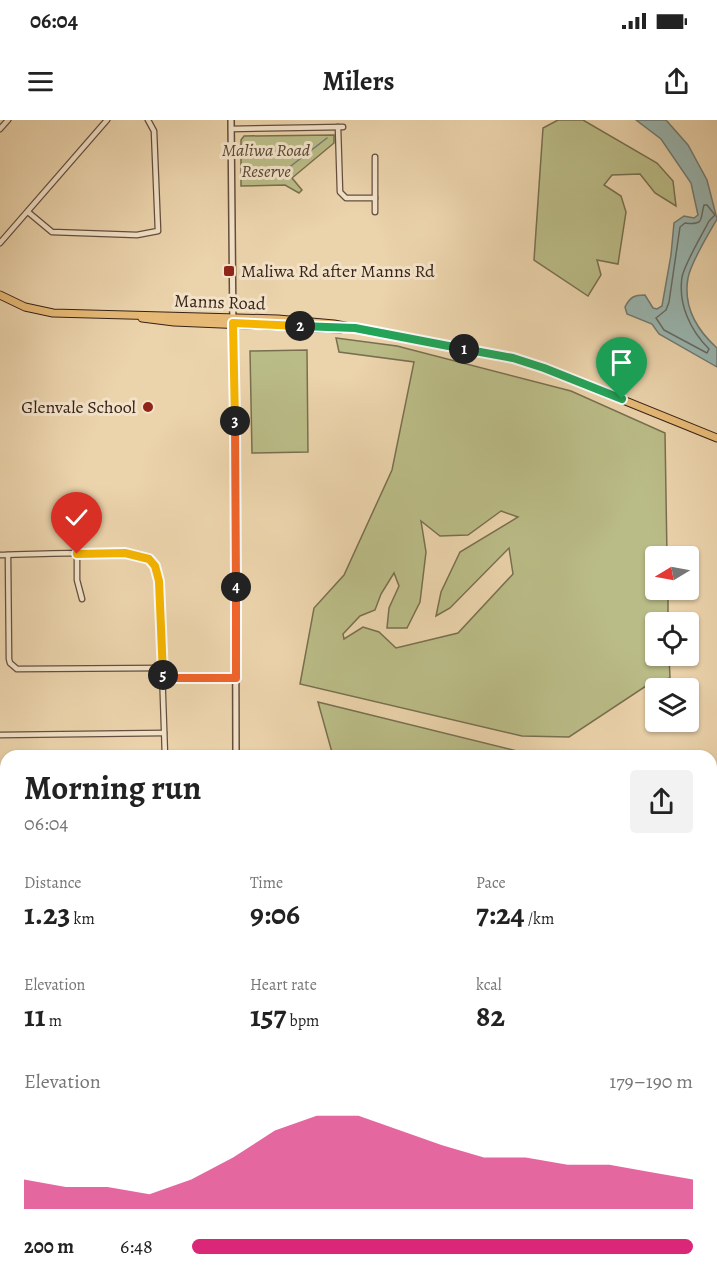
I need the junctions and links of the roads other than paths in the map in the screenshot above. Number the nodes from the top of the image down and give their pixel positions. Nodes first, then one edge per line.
1 (8, 120) edge
2 (107, 120) edge
3 (148, 120) edge
4 (231, 120) edge
5 (0, 129) edge
6 (231, 129) junction
7 (375, 157) dead end
8 (375, 198) junction
9 (28, 212) junction
10 (375, 212) dead end
11 (0, 243) edge
12 (0, 295) edge
13 (233, 320) junction
14 (717, 438) edge
15 (77, 554) junction
16 (0, 555) edge
17 (8, 555) junction
18 (82, 599) dead end
19 (163, 668) junction
20 (163, 678) junction
21 (236, 678) junction
22 (164, 733) junction
23 (0, 735) edge
24 (165, 750) edge
25 (236, 750) edge

1 - 5 street
2 - 9 street
3 - 9 street
4 - 6 street
6 - 8 street
6 - 13 street
7 - 8 street
8 - 10 street
9 - 11 street
12 - 13 main road, Manns Road
13 - 14 main road, Manns Road
13 - 21 street
15 - 17 street
15 - 18 street
15 - 19 street
16 - 17 street
17 - 19 street
19 - 20 street
20 - 21 street
20 - 22 street
21 - 25 street
22 - 23 street
22 - 24 street

